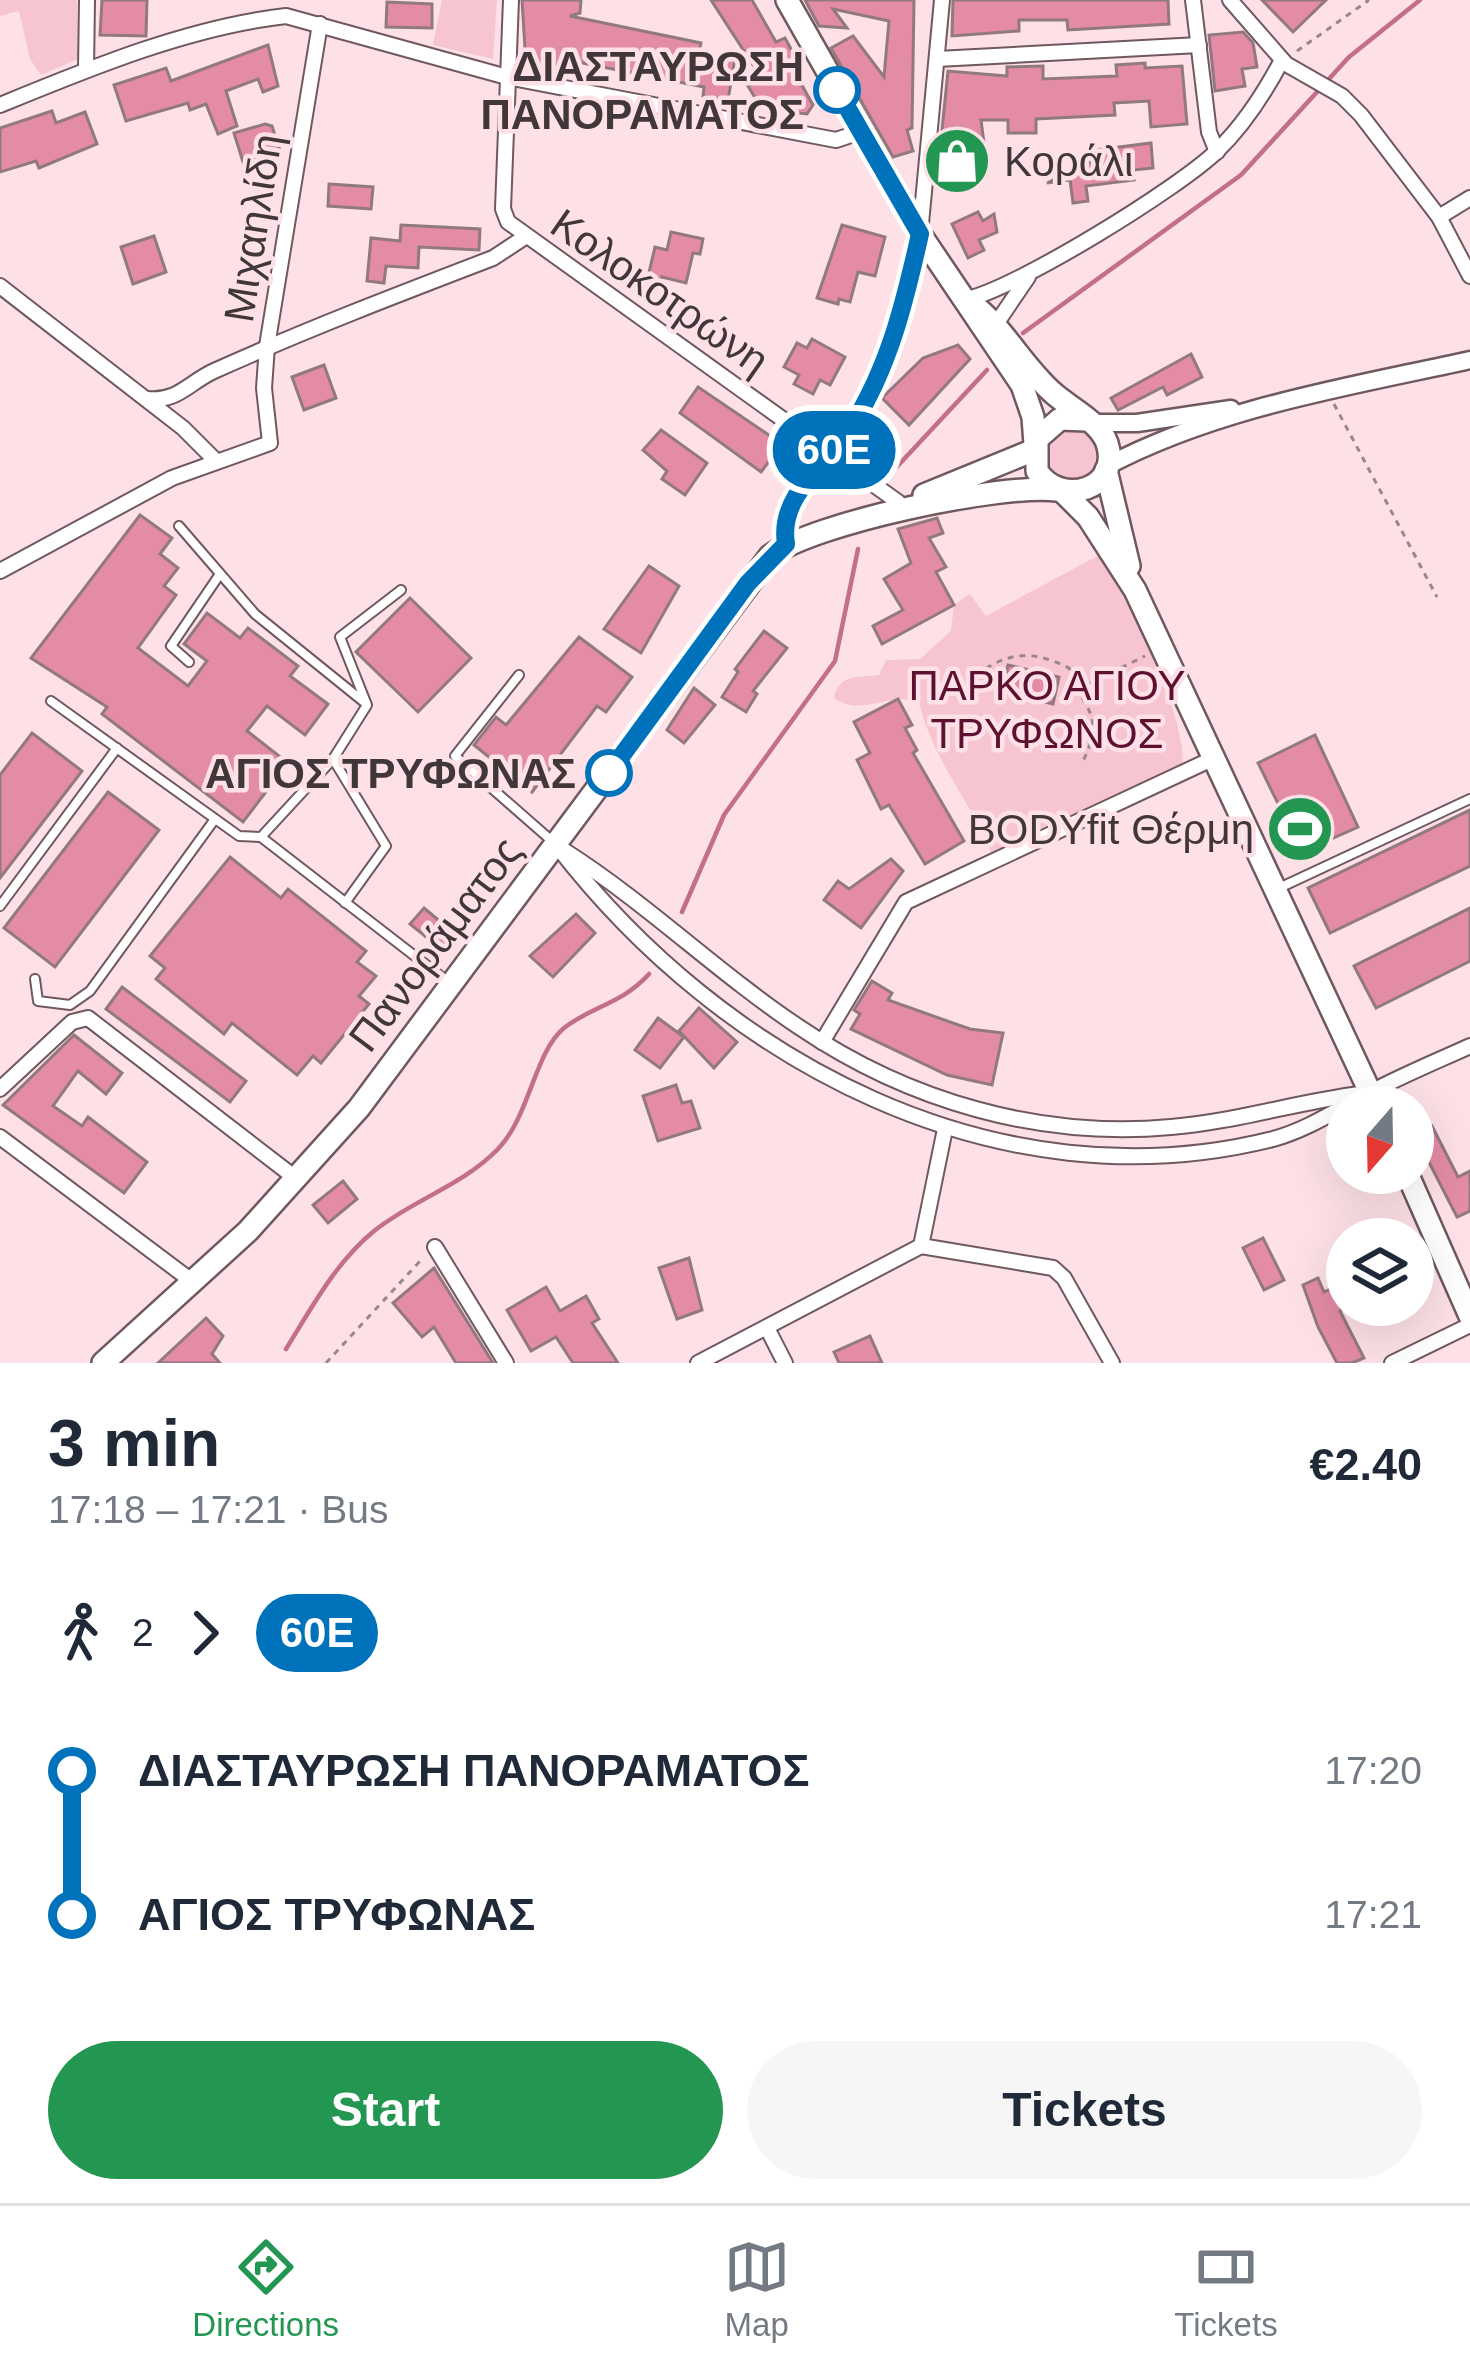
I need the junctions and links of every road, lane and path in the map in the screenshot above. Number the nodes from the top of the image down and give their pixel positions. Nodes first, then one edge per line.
1 (87, 0) edge
2 (511, 0) edge
3 (787, 0) edge
4 (942, 0) edge
5 (1193, 0) edge
6 (1230, 0) edge
7 (1370, 0) edge
8 (287, 8) edge
9 (320, 24) junction
10 (1199, 45) junction
11 (937, 58) junction
12 (1284, 62) junction
13 (86, 70) junction
14 (507, 77) junction
15 (0, 105) edge
16 (860, 131) junction
17 (1216, 152) junction
18 (1470, 198) edge
19 (1439, 217) junction
20 (920, 234) junction
21 (525, 237) junction
22 (1035, 268) junction
23 (1470, 276) edge
24 (3, 295) edge
25 (967, 299) junction
26 (267, 346) junction
27 (1006, 347) junction
28 (1470, 359) edge
29 (1328, 392) junction
30 (147, 399) junction
31 (1262, 407) junction
32 (1088, 422) junction
33 (1034, 447) junction
34 (831, 454) junction
35 (215, 461) junction
36 (1107, 468) junction
37 (1060, 491) junction
38 (898, 502) junction
39 (862, 519) junction
40 (179, 526) dead end
41 (786, 544) junction
42 (0, 571) edge
43 (220, 574) junction
44 (401, 590) dead end
45 (1135, 590) junction
46 (1437, 597) dead end
47 (1162, 647) junction
48 (189, 662) dead end
49 (519, 675) dead end
50 (976, 675) dead end
51 (1076, 691) junction
52 (51, 701) dead end
53 (368, 705) junction
54 (118, 748) junction
55 (333, 758) junction
56 (1212, 759) junction
57 (1083, 761) dead end
58 (1470, 799) edge
59 (215, 819) junction
60 (261, 837) junction
61 (557, 846) junction
62 (1275, 890) junction
63 (345, 902) junction
64 (0, 906) edge
65 (35, 979) dead end
66 (454, 986) junction
67 (822, 1042) junction
68 (1470, 1046) edge
69 (1367, 1086) edge
70 (1399, 1086) edge
71 (0, 1089) edge
72 (1326, 1107) edge
73 (1326, 1118) edge
74 (945, 1129) junction
75 (0, 1136) edge
76 (298, 1180) junction
77 (1416, 1194) edge
78 (921, 1246) junction
79 (435, 1247) joint
80 (193, 1282) junction
81 (1470, 1316) edge
82 (1470, 1325) edge
83 (767, 1328) junction
84 (103, 1363) edge
85 (326, 1363) edge
86 (506, 1363) edge
87 (698, 1363) edge
88 (785, 1363) edge
89 (1112, 1363) edge
90 (1392, 1363) edge

1 - 13 street
2 - 14 street, Κολοκοτρώνη
3 - 16 main road
4 - 11 street
5 - 10 street
6 - 12 street
7 - 12 path
8 - 9 street
8 - 13 street
9 - 14 street
9 - 26 street, Μιχαηλίδη
10 - 11 street
10 - 17 street
11 - 20 street
12 - 17 street
12 - 19 street
13 - 15 street
14 - 16 street
14 - 21 street, Κολοκοτρώνη
16 - 20 main road
17 - 22 street
18 - 19 street
19 - 23 street
20 - 25 main road
20 - 34 street
21 - 26 street
21 - 34 street, Κολοκοτρώνη
22 - 25 street
22 - 27 street
24 - 30 street
25 - 27 main road
26 - 30 street
26 - 35 street, Μιχαηλίδη
27 - 32 main road
27 - 33 main road
28 - 29 street
29 - 31 street
29 - 46 path
30 - 35 street
31 - 32 street
31 - 36 street
32 - 33 main road
32 - 36 main road
33 - 37 main road
33 - 38 main road, Πανοράματος
34 - 38 street, Κολοκοτρώνη
34 - 41 street
35 - 42 street
36 - 37 main road
36 - 45 main road
37 - 39 main road, Πανοράματος
37 - 45 main road
38 - 39 main road, Πανοράματος
39 - 41 main road, Πανοράματος
40 - 43 lane
41 - 61 main road, Πανοράματος
43 - 48 lane
43 - 53 lane
44 - 53 lane
45 - 47 main road
47 - 51 path
47 - 56 main road
49 - 61 lane
50 - 51 path
51 - 57 path
52 - 54 lane
53 - 55 lane
54 - 59 lane
54 - 64 lane
55 - 60 lane
55 - 63 lane
56 - 62 main road
56 - 67 street
58 - 62 lane
59 - 60 lane
59 - 65 lane
60 - 63 lane
61 - 66 main road, Πανοράματος
61 - 67 street
61 - 74 street
62 - 69 main road
63 - 66 lane
66 - 76 main road, Πανοράματος
67 - 72 street
68 - 70 street
71 - 76 street
73 - 74 street
74 - 78 street
75 - 80 street
76 - 80 main road, Πανοράματος
77 - 81 main road
78 - 83 street
78 - 89 street
79 - 85 path
79 - 86 street
80 - 84 main road, Πανοράματος
82 - 90 street
83 - 87 street
83 - 88 street

